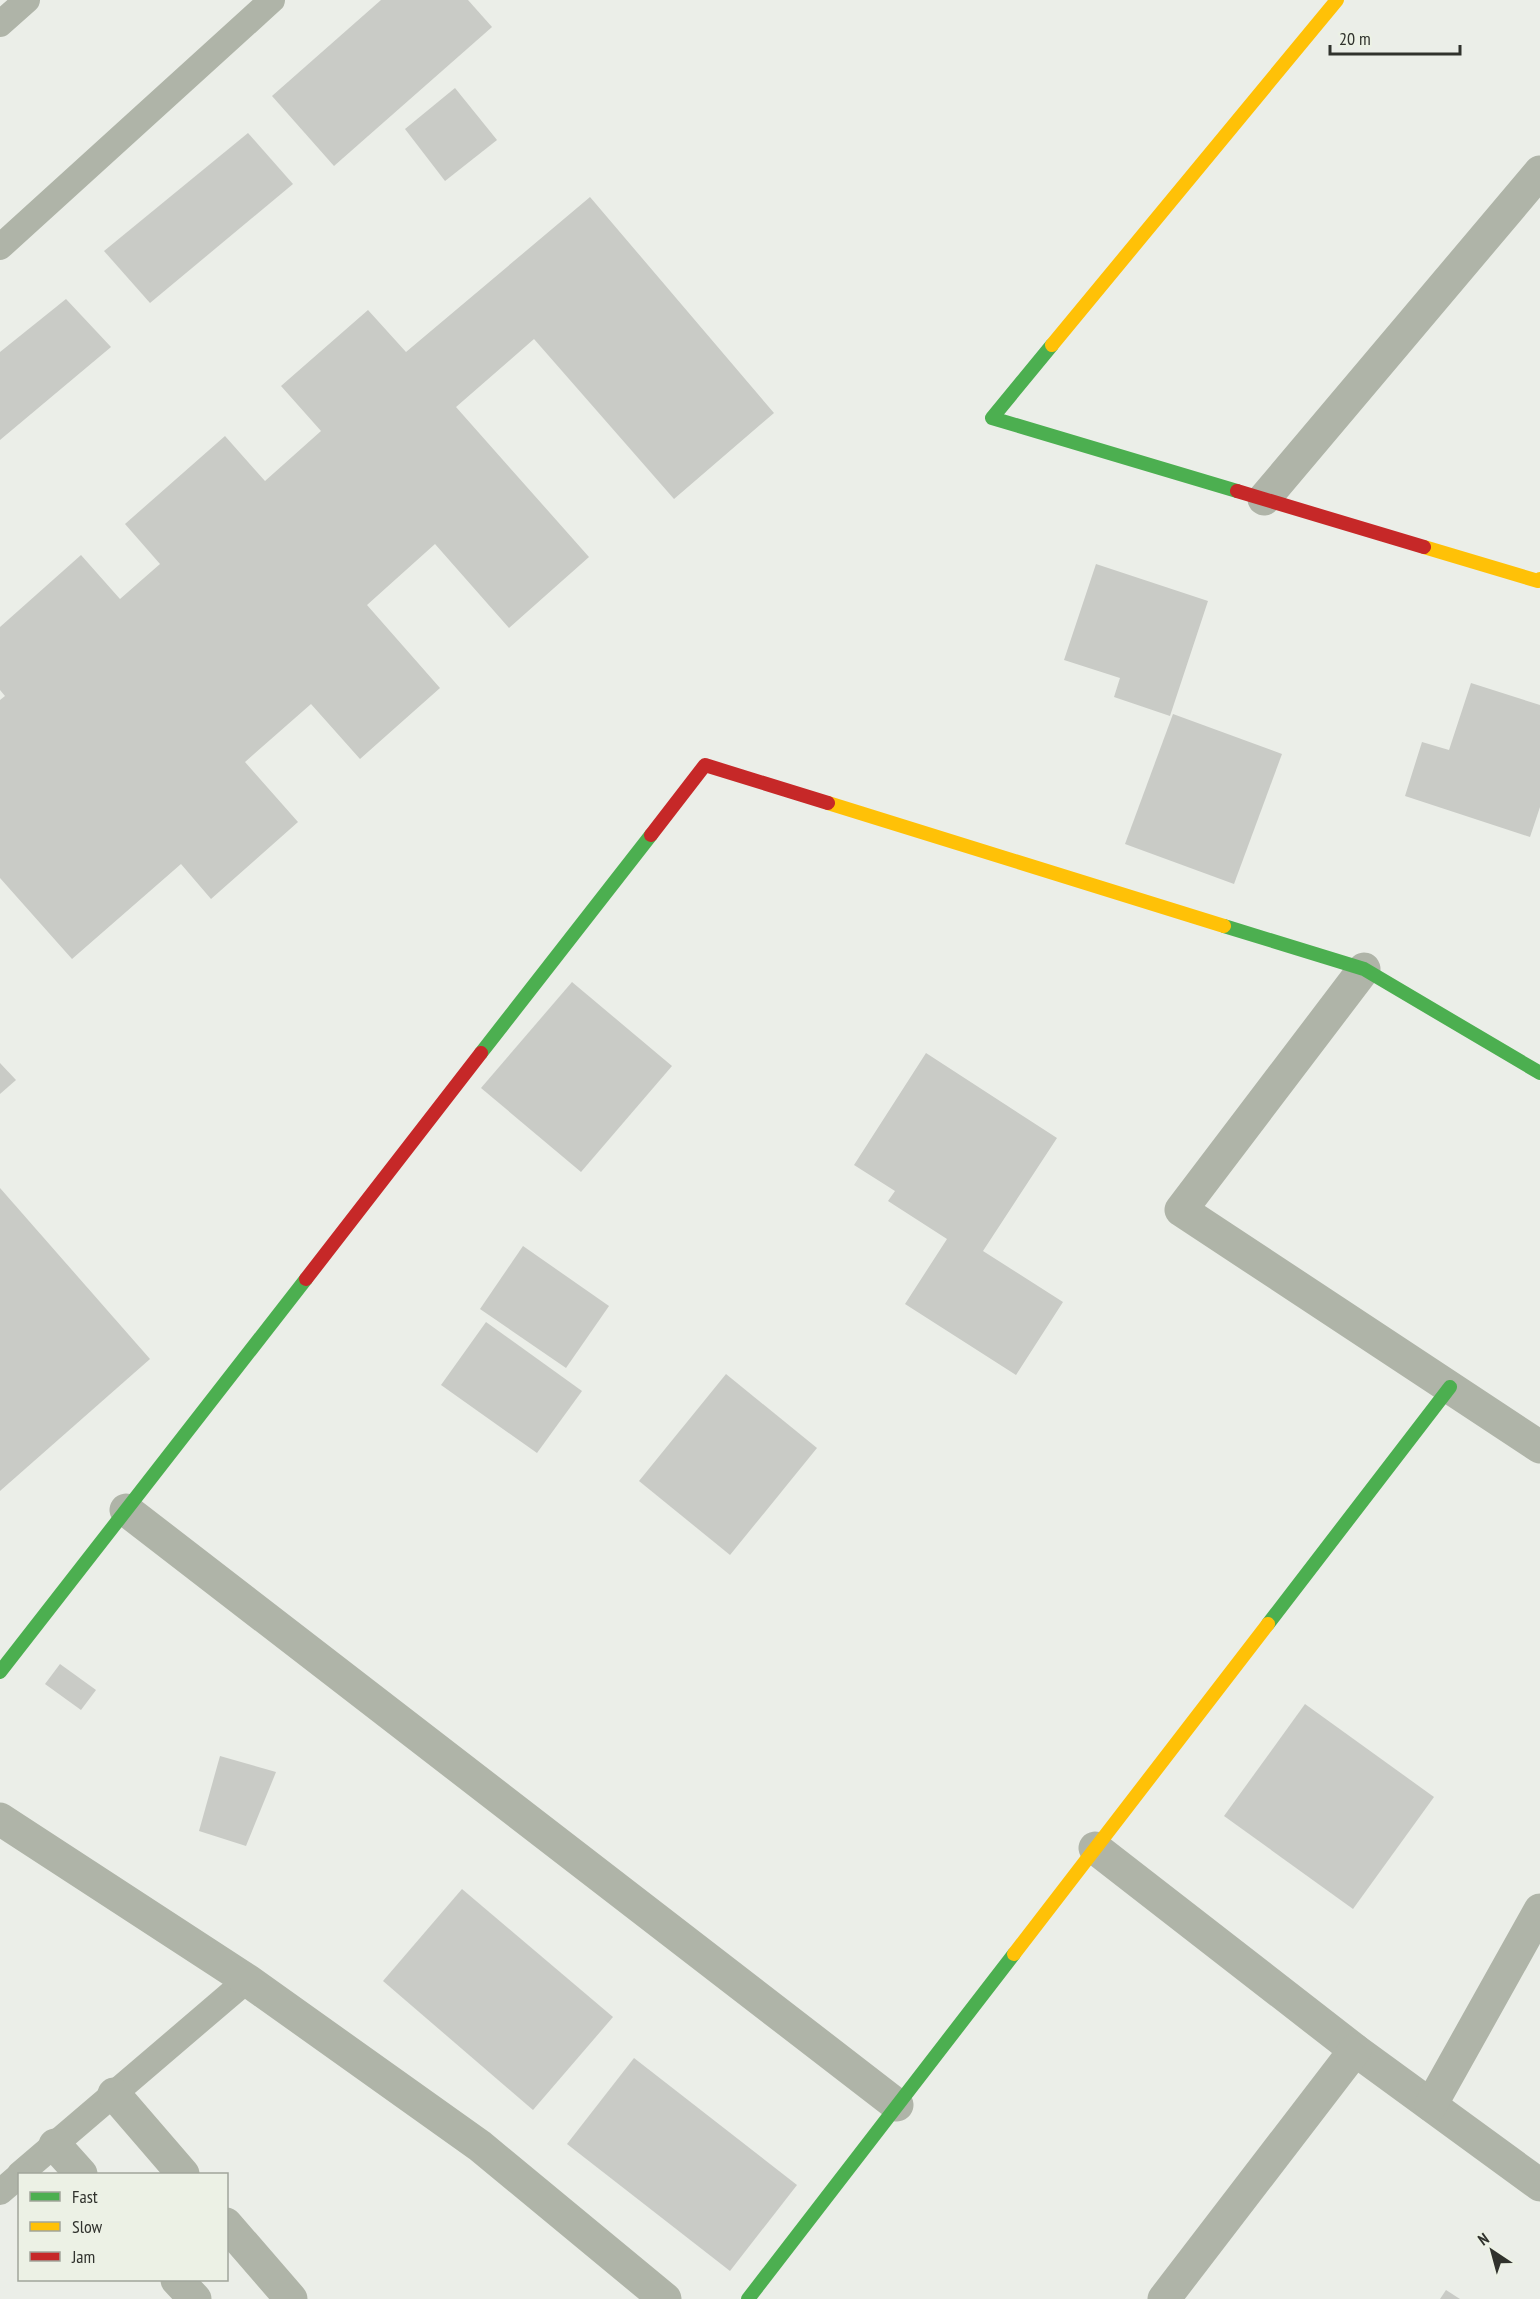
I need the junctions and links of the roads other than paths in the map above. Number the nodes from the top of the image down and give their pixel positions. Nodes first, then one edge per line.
1 (27, 0) edge
2 (272, 0) edge
3 (1337, 0) edge
4 (0, 24) edge
5 (1540, 172) edge
6 (0, 247) edge
7 (1264, 499) junction
8 (1540, 579) edge
9 (1364, 969) junction
10 (1540, 1073) edge
11 (1449, 1387) junction
12 (1540, 1447) edge
13 (126, 1510) junction
14 (0, 1672) edge
15 (0, 1819) edge
16 (1095, 1848) junction
17 (1540, 1910) edge
18 (247, 1980) junction
19 (1355, 2050) junction
20 (114, 2094) junction
21 (897, 2105) junction
22 (1431, 2105) junction
23 (55, 2145) junction
24 (22, 2173) edge
25 (79, 2173) edge
26 (181, 2173) edge
27 (18, 2177) edge
28 (1540, 2185) edge
29 (0, 2192) edge
30 (228, 2226) edge
31 (178, 2281) edge
32 (195, 2299) edge
33 (291, 2299) edge
34 (665, 2299) edge
35 (748, 2299) edge
36 (1164, 2299) edge

1 - 4 lane
2 - 6 lane
3 - 7 street
5 - 7 street
7 - 8 street
9 - 10 street
9 - 11 street
9 - 13 street
11 - 12 street
11 - 16 street
13 - 14 street
13 - 21 street
15 - 18 street
16 - 19 street
16 - 21 street
17 - 22 street
18 - 20 lane
18 - 34 street
19 - 22 street
19 - 36 street
20 - 23 lane
20 - 26 street
21 - 35 street
22 - 28 street
23 - 24 lane
23 - 25 street
27 - 29 lane
30 - 33 street
31 - 32 street

